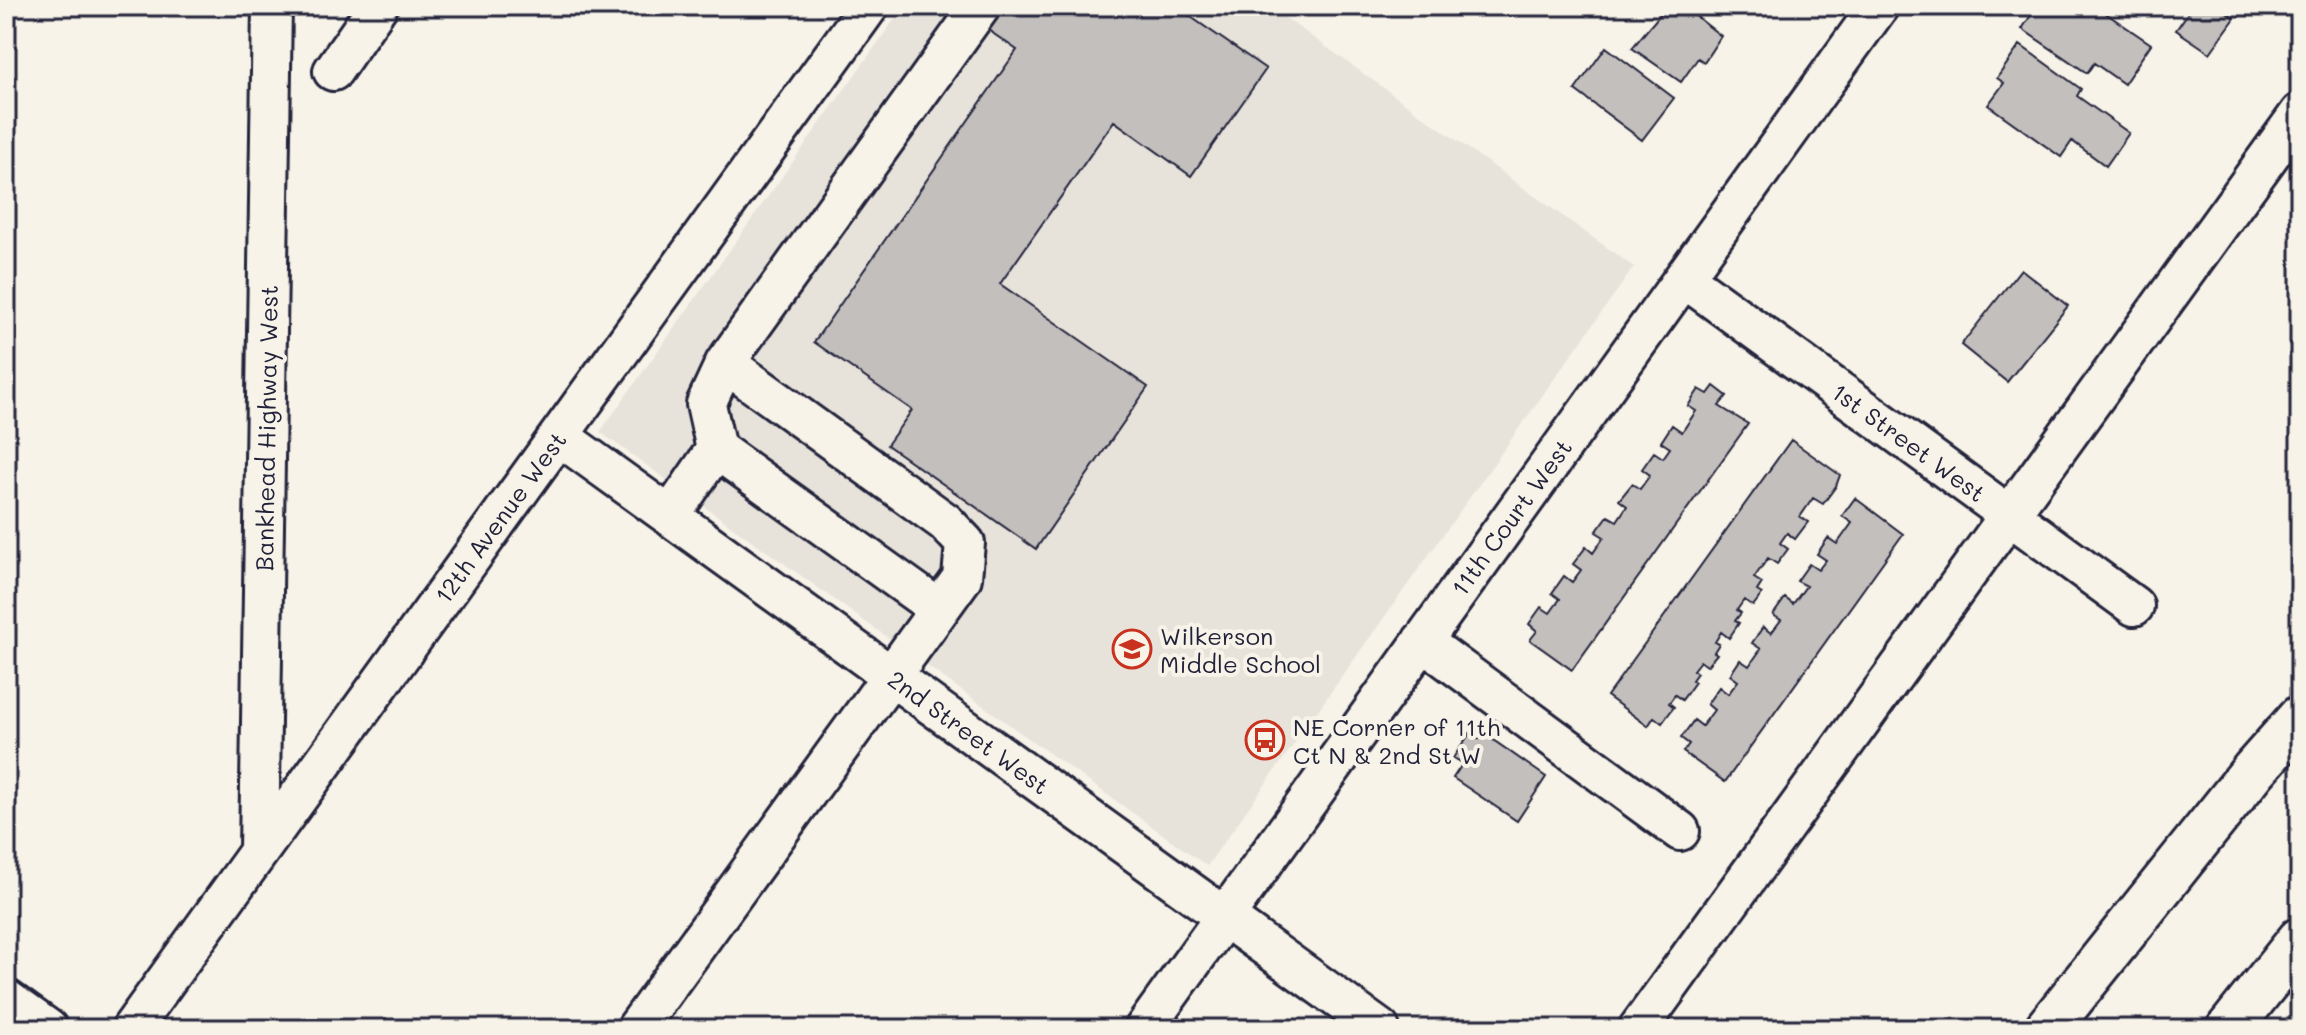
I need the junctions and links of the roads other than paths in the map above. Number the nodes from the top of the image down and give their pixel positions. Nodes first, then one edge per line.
1 (272, 6) edge
2 (378, 6) edge
3 (869, 6) edge
4 (981, 6) edge
5 (1879, 6) edge
6 (333, 71) dead end
7 (2300, 113) edge
8 (1684, 278) junction
9 (725, 363) junction
10 (559, 436) junction
11 (716, 449) junction
12 (2009, 515) junction
13 (670, 516) junction
14 (2134, 606) dead end
15 (939, 609) junction
16 (1422, 641) junction
17 (891, 676) junction
18 (2300, 718) edge
19 (1680, 831) dead end
20 (259, 851) junction
21 (1224, 916) junction
22 (2300, 940) edge
23 (6, 999) edge
24 (48, 1029) edge
25 (131, 1029) edge
26 (636, 1029) edge
27 (1144, 1029) edge
28 (1380, 1029) edge
29 (1638, 1029) edge
30 (2047, 1029) edge
31 (2229, 1029) edge

1 - 20 street, Bankhead Highway West
2 - 6 street
3 - 10 street, 12th Avenue West
4 - 9 street
5 - 8 street, 11th Court West
7 - 12 street
8 - 12 street, 1st Street West
8 - 16 street, 11th Court West
9 - 11 street
9 - 15 street
10 - 13 street, 2nd Street West
10 - 20 street, 12th Avenue West
11 - 13 street
11 - 15 street
12 - 14 street, 1st Street West
12 - 29 street
13 - 17 street, 2nd Street West
15 - 17 street
16 - 19 street
16 - 21 street, 11th Court West
17 - 21 street, 2nd Street West
17 - 26 street
18 - 30 highway
20 - 25 street, 12th Avenue West
21 - 27 street, 11th Court West
21 - 28 street, 2nd Street West
22 - 31 highway
23 - 24 street

